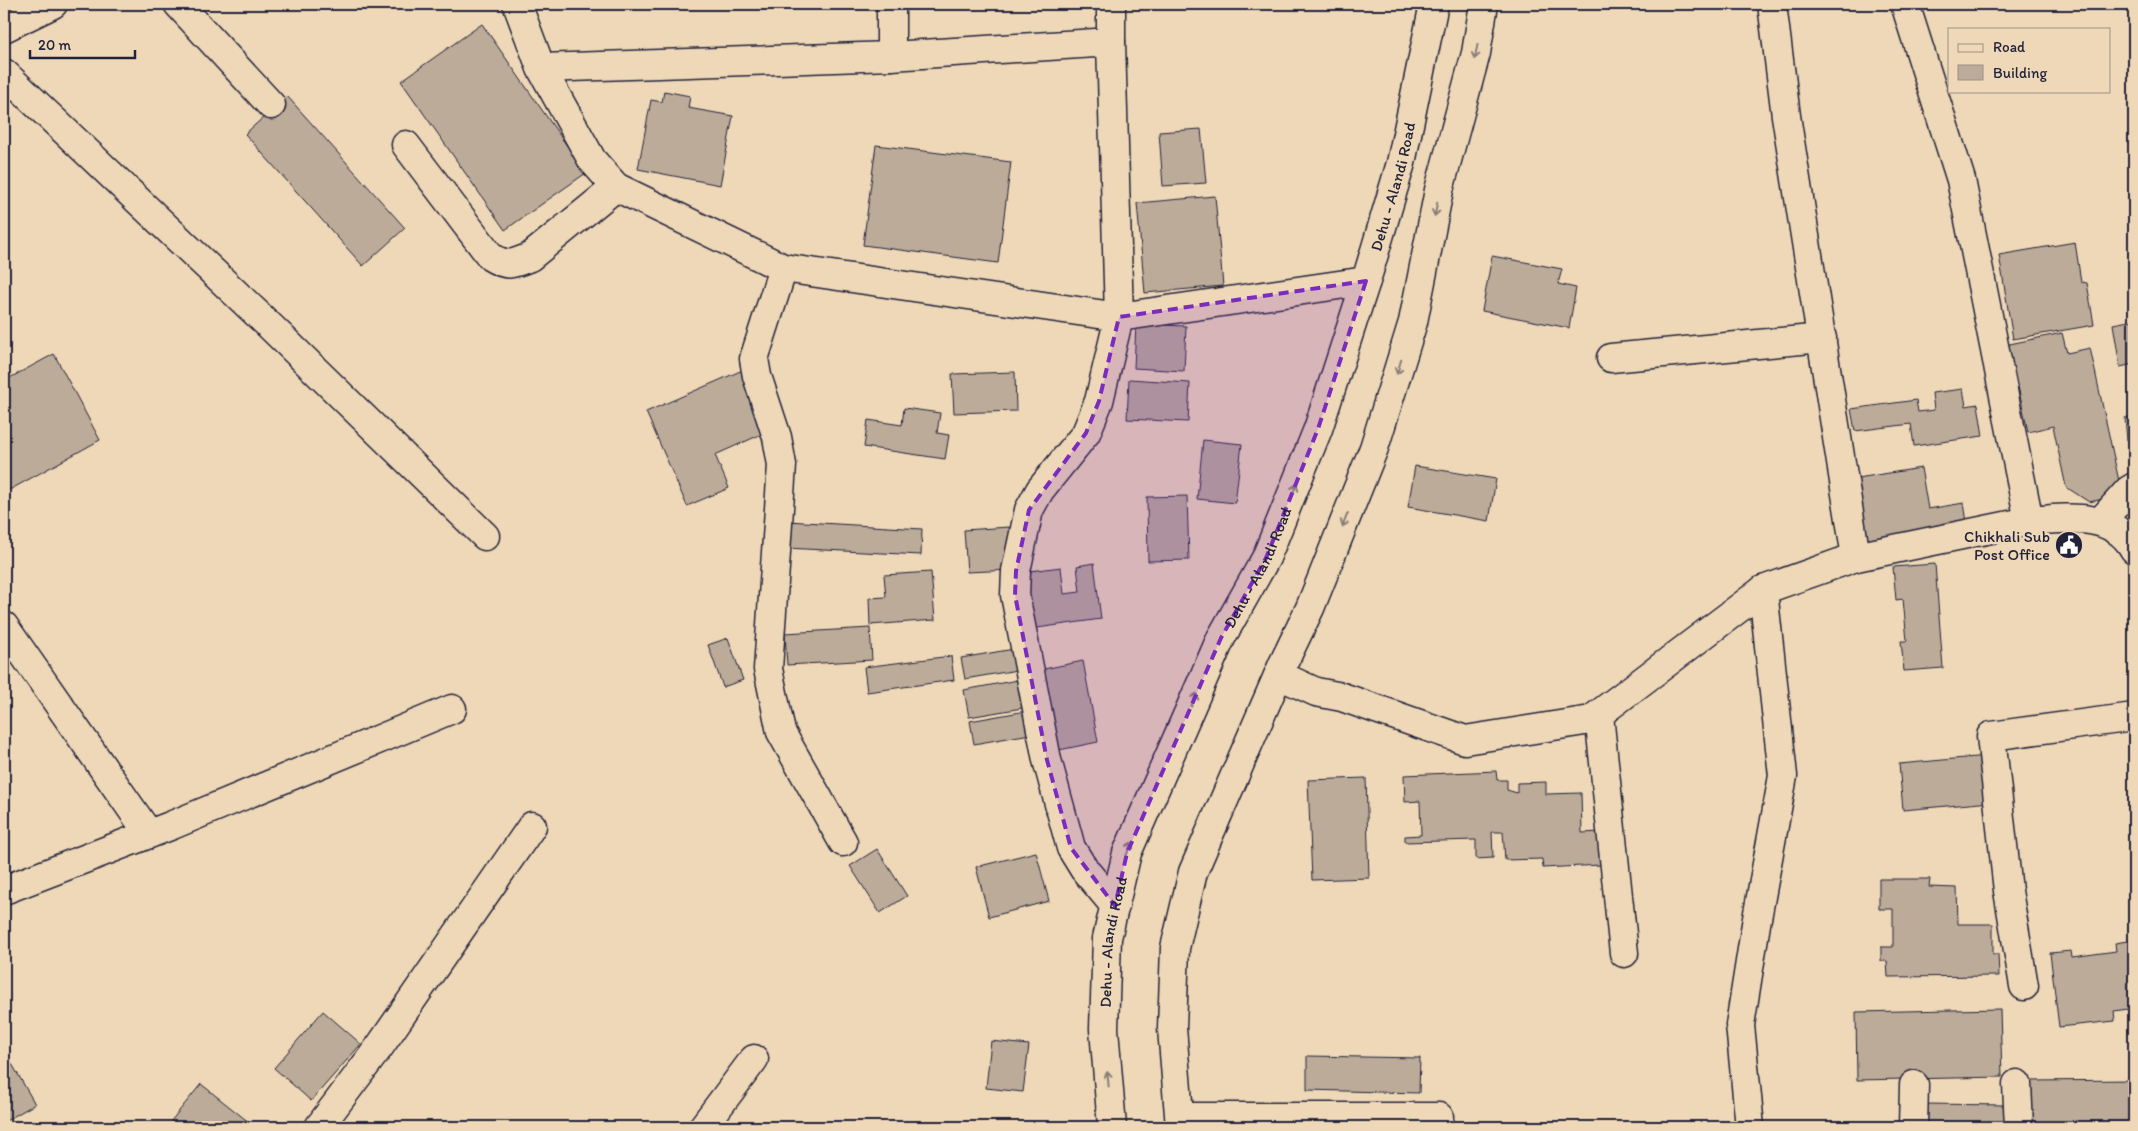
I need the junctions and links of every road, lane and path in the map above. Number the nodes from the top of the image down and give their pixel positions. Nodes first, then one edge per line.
1 (53, 4) edge
2 (178, 4) edge
3 (517, 4) edge
4 (891, 4) edge
5 (1111, 4) edge
6 (1434, 4) edge
7 (1484, 4) edge
8 (1772, 4) edge
9 (1905, 4) edge
10 (4, 28) edge
11 (1111, 42) junction
12 (891, 56) junction
13 (541, 68) junction
14 (4, 74) edge
15 (271, 105) dead end
16 (406, 145) dead end
17 (616, 187) junction
18 (783, 268) junction
19 (1366, 281) junction
20 (1119, 317) junction
21 (1822, 338) junction
22 (1611, 358) dead end
23 (2134, 487) edge
24 (2029, 521) junction
25 (2101, 521) junction
26 (485, 536) dead end
27 (2134, 549) edge
28 (1856, 557) junction
29 (1763, 590) junction
30 (4, 626) edge
31 (1279, 674) junction
32 (452, 709) dead end
33 (1599, 714) junction
34 (2134, 717) edge
35 (532, 826) dead end
36 (149, 834) junction
37 (843, 842) dead end
38 (4, 890) edge
39 (1115, 906) junction
40 (1624, 953) dead end
41 (2024, 986) dead end
42 (754, 1058) dead end
43 (2017, 1084) dead end
44 (1914, 1085) dead end
45 (1439, 1117) dead end
46 (1180, 1122) edge
47 (319, 1127) edge
48 (703, 1127) edge
49 (1112, 1127) edge
50 (1750, 1127) edge
51 (1913, 1127) edge
52 (2019, 1127) edge

1 - 10 street
2 - 15 street
3 - 13 street
4 - 12 street
5 - 11 street
6 - 19 street, Dehu - Alandi Road
7 -> 31 street
8 - 21 street
9 - 24 street
11 - 12 street
11 - 20 street
12 - 13 street
13 - 17 street
14 - 26 street
16 - 17 street
17 - 18 street
18 - 20 street
18 - 37 street
19 - 20 street
39 -> 19 street, Dehu - Alandi Road
20 - 39 street
21 - 22 street
21 - 28 street
23 - 25 street
24 - 25 street
24 - 28 street
25 - 27 street
28 - 29 street
29 - 33 street
29 - 50 street
30 - 36 street
31 - 33 street
31 - 46 street
32 - 36 street
33 - 40 street
34 - 41 street
35 - 47 street
36 - 38 street
49 -> 39 street, Dehu - Alandi Road
42 - 48 street
43 - 52 street
44 - 51 street
45 - 46 street

